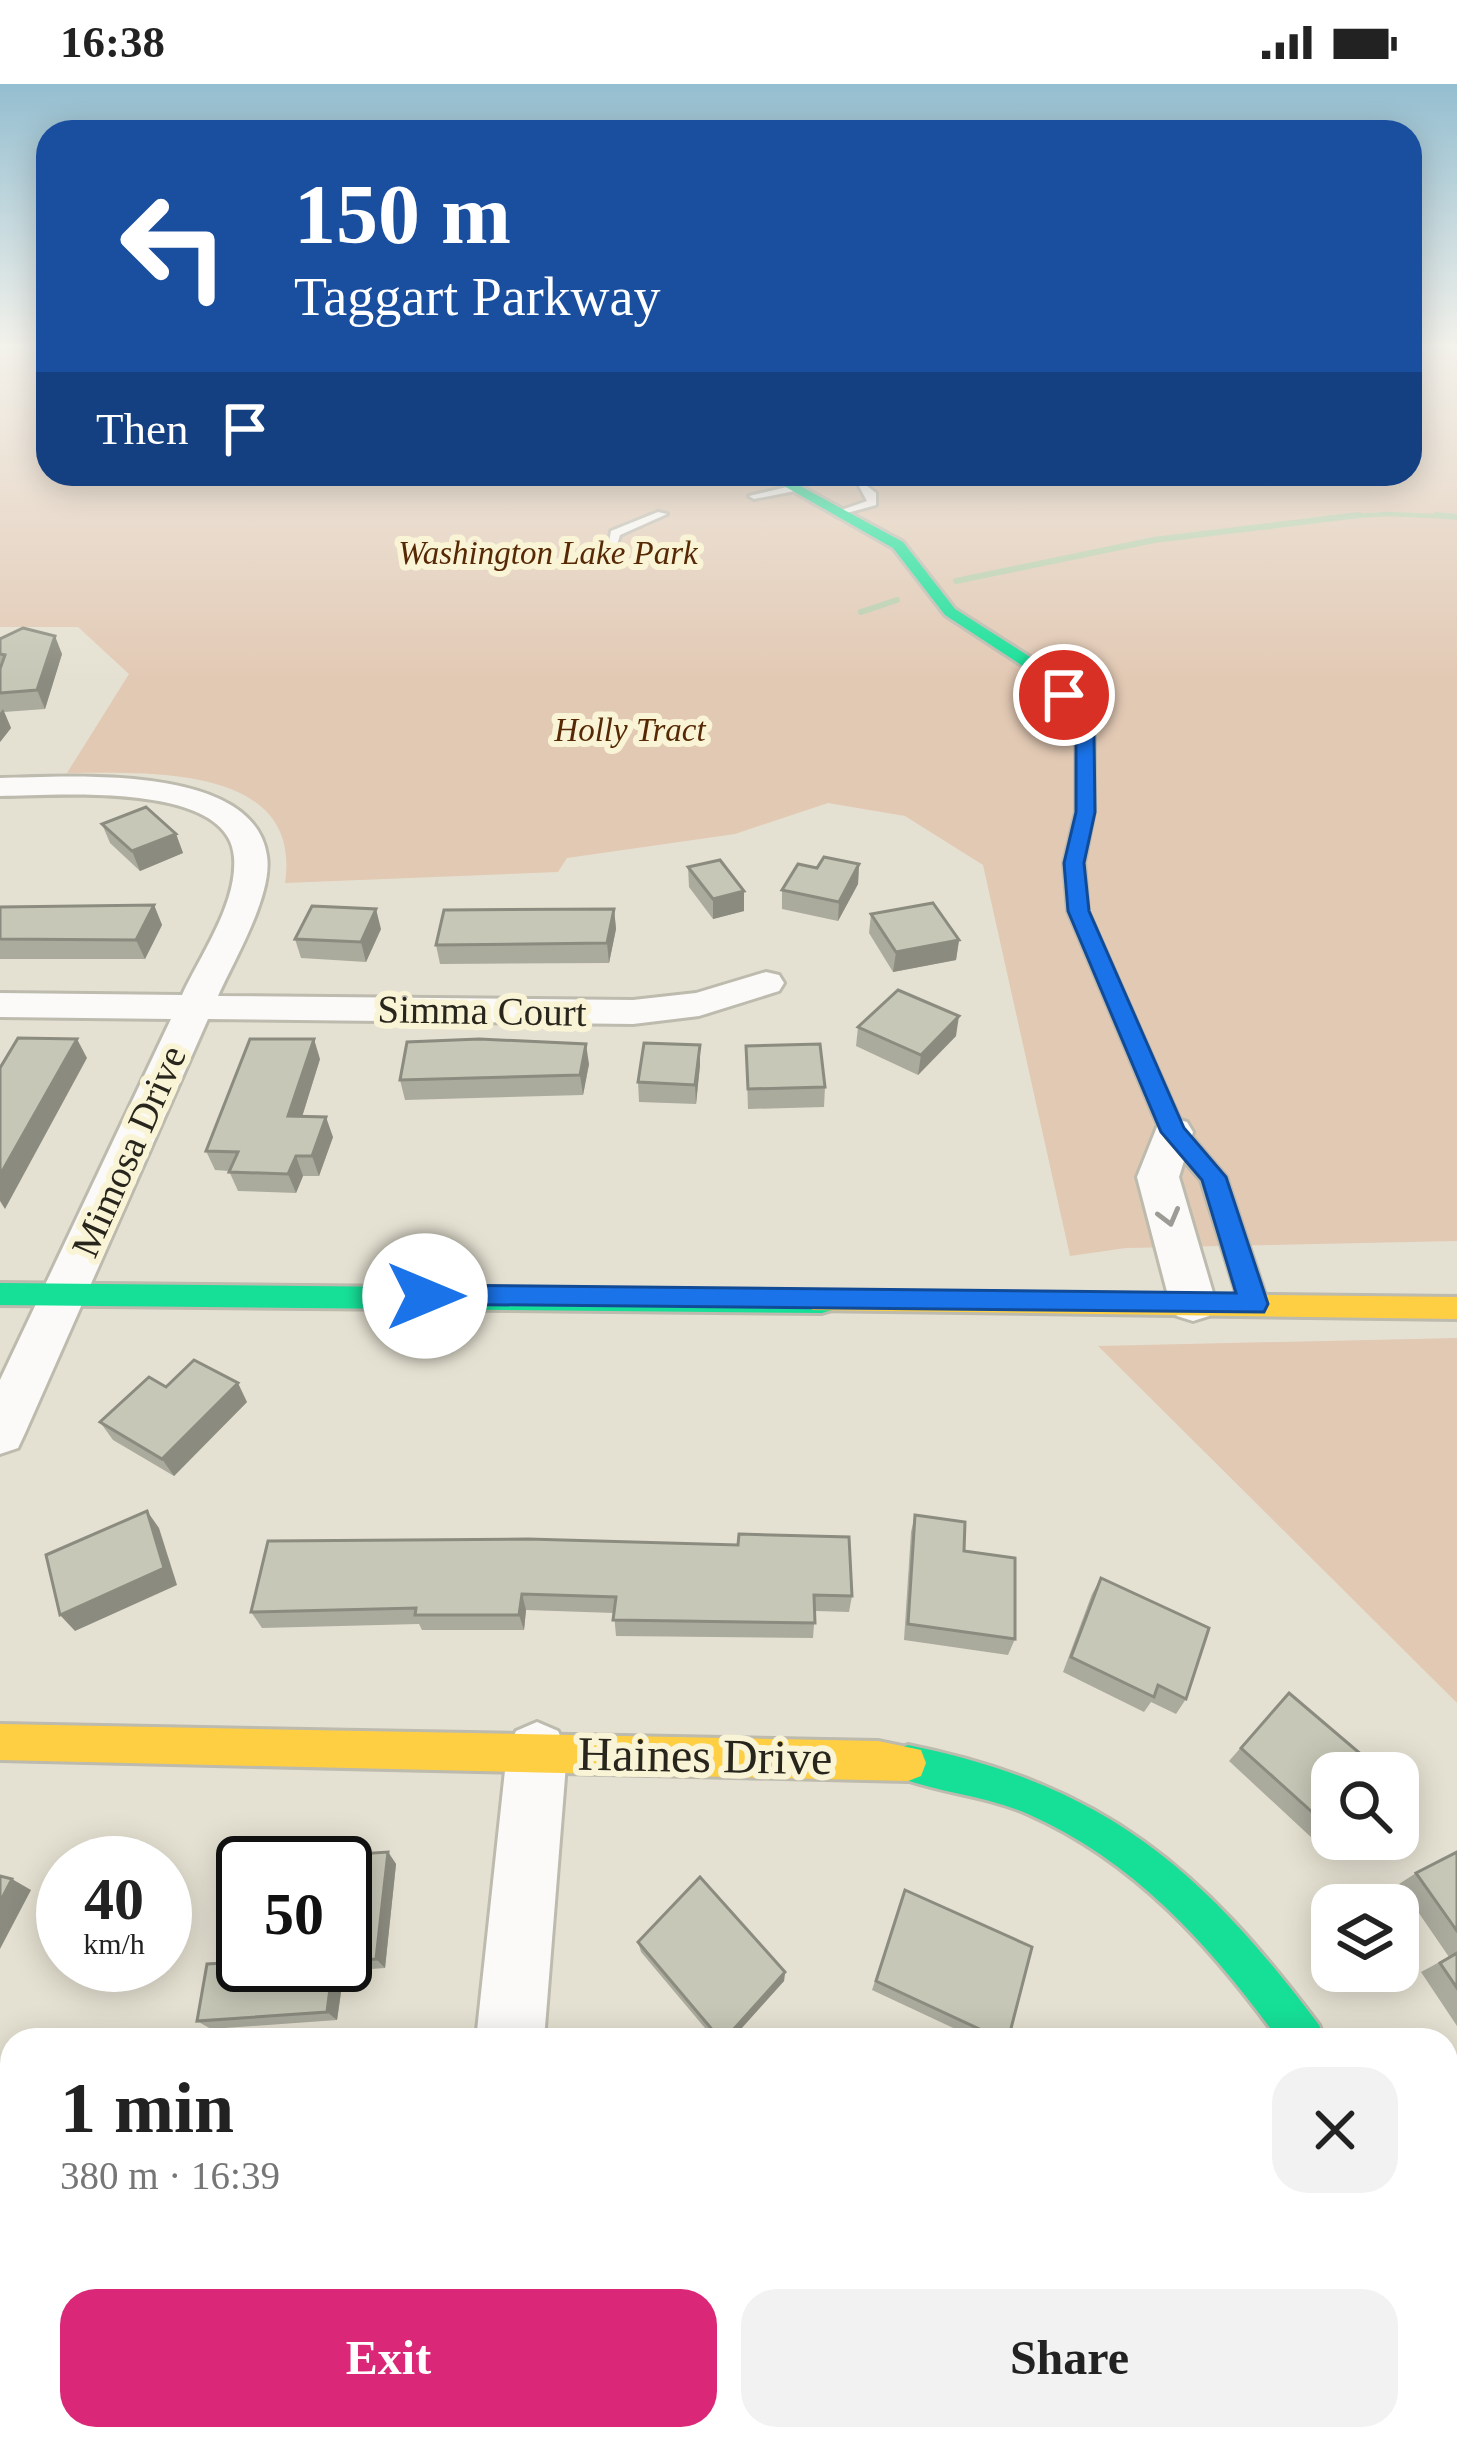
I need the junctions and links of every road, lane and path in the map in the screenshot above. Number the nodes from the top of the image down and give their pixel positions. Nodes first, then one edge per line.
1 (772, 486) edge
2 (863, 488) dead end
3 (662, 514) dead end
4 (840, 514) junction
5 (612, 546) dead end
6 (0, 787) edge
7 (766, 983) dead end
8 (0, 1005) edge
9 (194, 1006) junction
10 (1173, 1132) junction
11 (0, 1294) edge
12 (62, 1295) junction
13 (1193, 1303) junction
14 (1254, 1304) junction
15 (1457, 1308) edge
16 (0, 1433) edge
17 (0, 1742) edge
18 (537, 1752) junction
19 (511, 2028) edge
20 (1296, 2028) edge

1 - 4 street
2 - 4 lane
3 - 5 lane
4 - 10 street
6 - 9 street, Mimosa Drive
7 - 9 street, Simma Court
8 - 9 street, Mimosa Drive
9 - 12 street, Mimosa Drive
10 -> 13 street
10 - 14 street
11 - 12 street
12 - 13 street
12 - 16 street, Mimosa Drive
13 - 14 street
14 - 15 street
17 - 18 street, Haines Drive
18 - 19 street
18 - 20 street, Haines Drive

